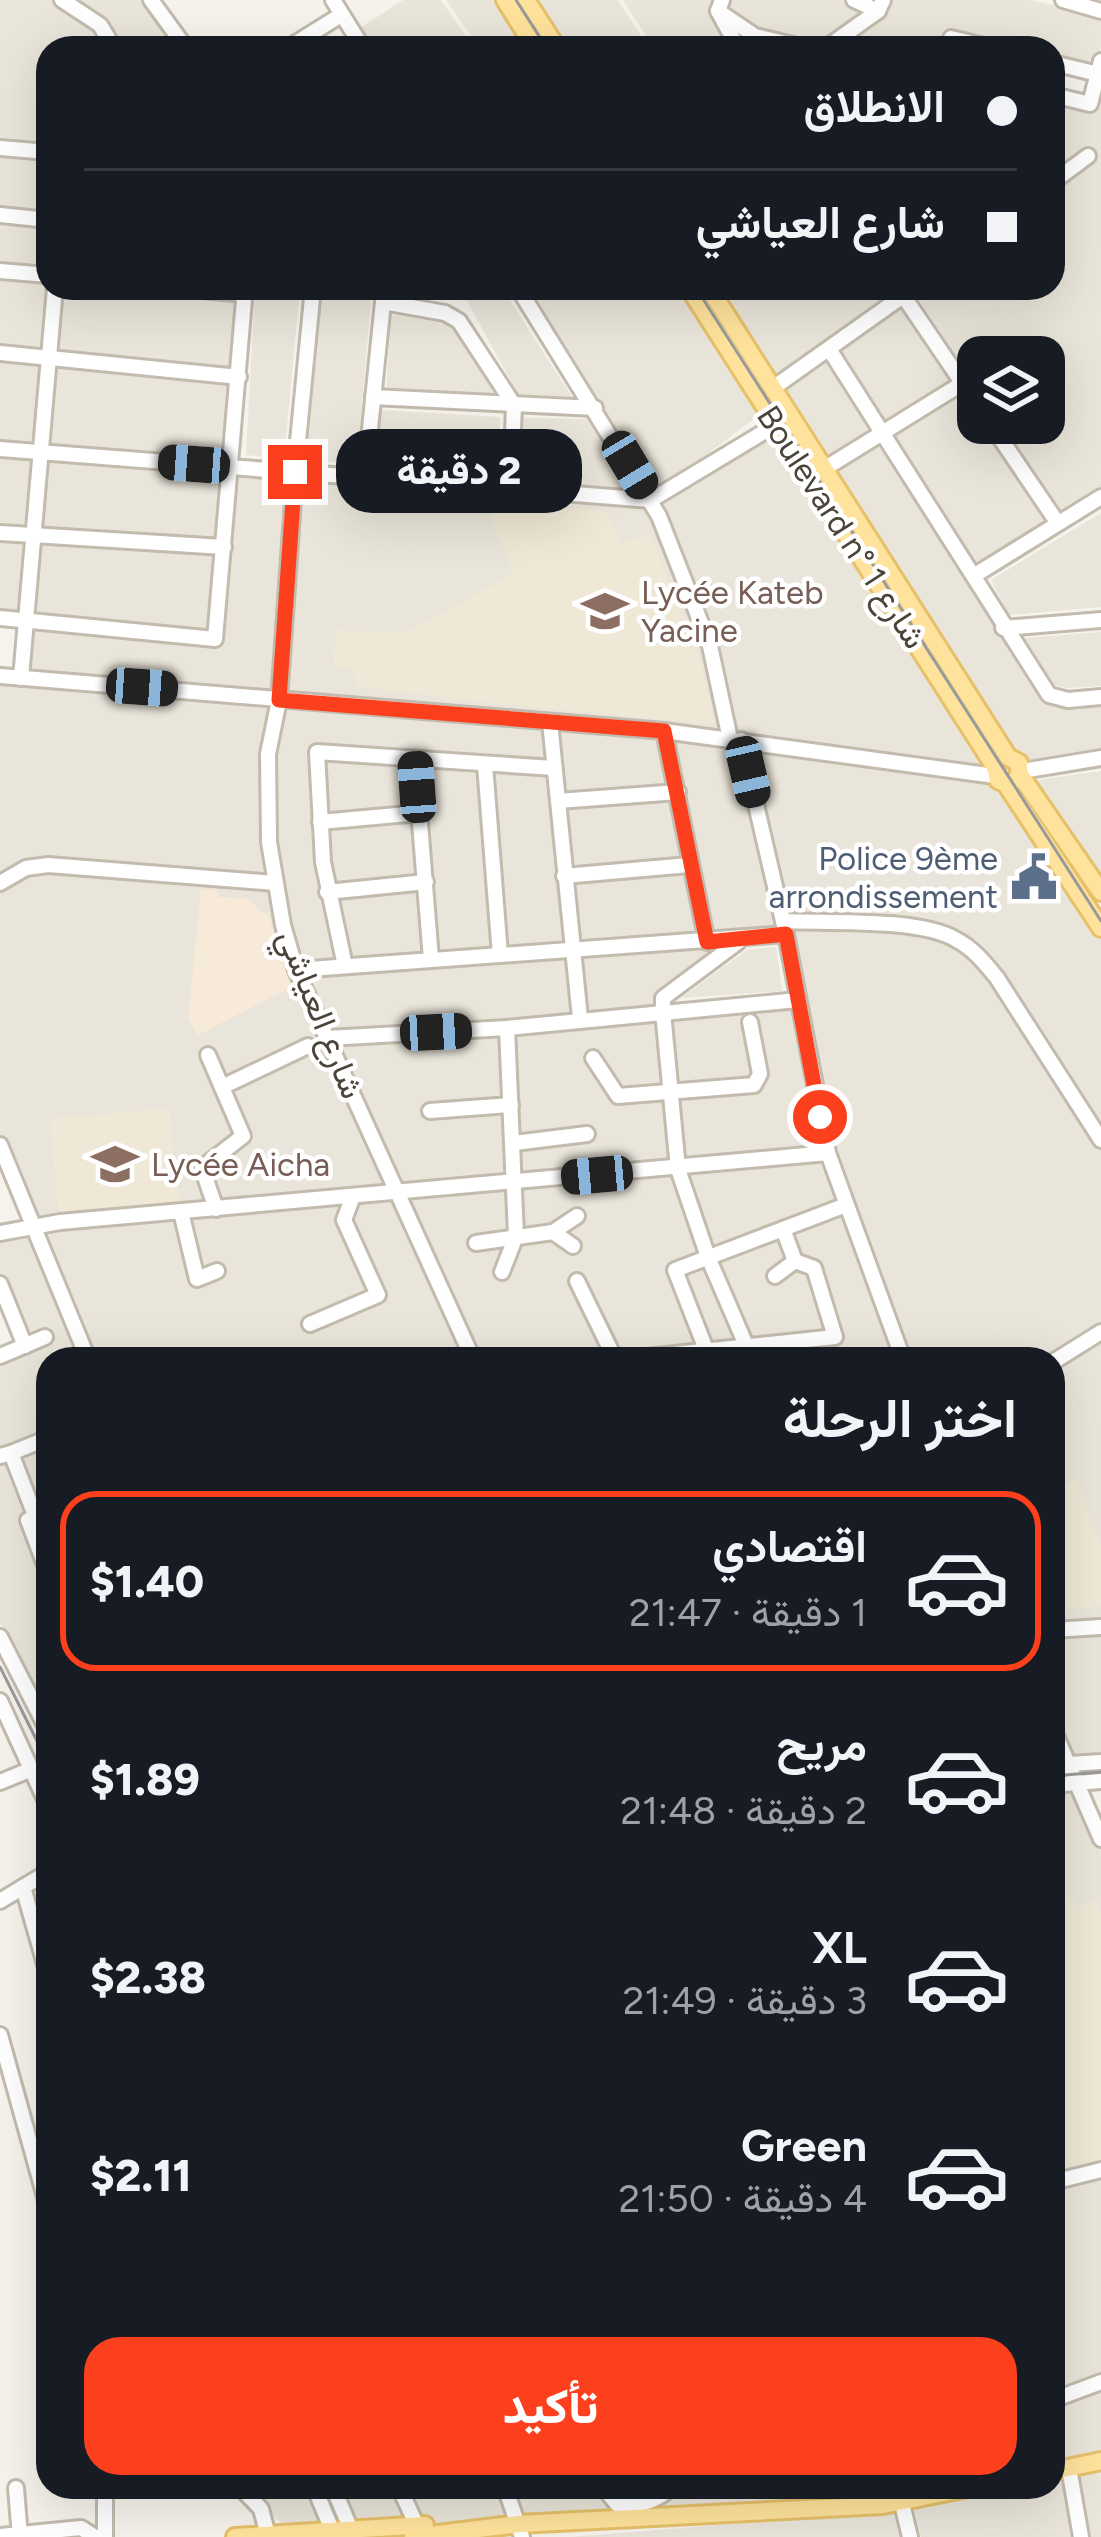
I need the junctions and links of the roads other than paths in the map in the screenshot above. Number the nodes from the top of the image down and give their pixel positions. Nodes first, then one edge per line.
1 (62, 0) edge
2 (152, 0) edge
3 (333, 0) edge
4 (505, 0) edge
5 (526, 0) edge
6 (854, 0) edge
7 (1059, 1) edge
8 (880, 5) edge
9 (720, 6) edge
10 (1101, 11) edge
11 (341, 15) junction
12 (107, 36) edge
13 (178, 36) edge
14 (308, 36) edge
15 (354, 36) edge
16 (528, 36) edge
17 (548, 36) edge
18 (734, 36) edge
19 (755, 36) edge
20 (841, 36) edge
21 (1065, 64) edge
22 (1100, 68) edge
23 (1065, 98) edge
24 (0, 148) edge
25 (36, 151) edge
26 (1088, 156) dead end
27 (1065, 173) edge
28 (0, 214) edge
29 (36, 218) edge
30 (0, 271) edge
31 (36, 274) edge
32 (54, 300) edge
33 (244, 300) edge
34 (312, 300) edge
35 (383, 300) edge
36 (400, 300) edge
37 (526, 300) edge
38 (697, 300) edge
39 (717, 300) edge
40 (893, 300) edge
41 (911, 300) edge
42 (829, 349) junction
43 (0, 353) edge
44 (50, 357) junction
45 (957, 373) edge
46 (238, 377) junction
47 (957, 387) edge
48 (773, 388) junction
49 (373, 397) junction
50 (514, 405) junction
51 (595, 407) junction
52 (777, 424) junction
53 (883, 433) junction
54 (1004, 444) edge
55 (0, 449) edge
56 (38, 454) junction
57 (232, 466) junction
58 (824, 469) junction
59 (295, 472) junction
60 (365, 478) junction
61 (511, 489) junction
62 (1101, 497) edge
63 (651, 500) junction
64 (1057, 522) junction
65 (0, 533) edge
66 (31, 536) junction
67 (224, 547) junction
68 (975, 575) junction
69 (0, 618) edge
70 (1101, 620) edge
71 (26, 621) junction
72 (1004, 628) junction
73 (0, 676) edge
74 (21, 678) junction
75 (1101, 698) edge
76 (279, 700) junction
77 (550, 722) junction
78 (664, 731) junction
79 (736, 740) junction
80 (1101, 758) edge
81 (416, 761) junction
82 (484, 765) junction
83 (554, 768) junction
84 (1008, 772) junction
85 (678, 792) junction
86 (558, 800) junction
87 (419, 813) junction
88 (320, 822) junction
89 (689, 866) junction
90 (564, 877) junction
91 (0, 883) edge
92 (275, 883) junction
93 (426, 883) junction
94 (327, 892) junction
95 (1101, 892) edge
96 (784, 927) junction
97 (1101, 928) edge
98 (741, 940) junction
99 (707, 942) junction
100 (570, 950) junction
101 (500, 955) junction
102 (431, 959) junction
103 (345, 966) junction
104 (296, 970) junction
105 (798, 1000) junction
106 (663, 1012) junction
107 (580, 1018) junction
108 (750, 1022) dead end
109 (507, 1028) junction
110 (327, 1038) junction
111 (308, 1046) dead end
112 (208, 1055) dead end
113 (593, 1058) dead end
114 (222, 1087) junction
115 (671, 1093) junction
116 (511, 1105) junction
117 (430, 1111) dead end
118 (587, 1134) dead end
119 (1101, 1140) edge
120 (514, 1142) junction
121 (1, 1149) edge
122 (828, 1153) junction
123 (678, 1169) junction
124 (516, 1182) junction
125 (398, 1192) junction
126 (353, 1196) junction
127 (847, 1205) junction
128 (216, 1209) junction
129 (181, 1212) junction
130 (577, 1216) dead end
131 (32, 1228) junction
132 (783, 1229) junction
133 (553, 1232) junction
134 (0, 1233) edge
135 (515, 1237) junction
136 (476, 1243) dead end
137 (573, 1246) dead end
138 (708, 1257) junction
139 (795, 1261) junction
140 (217, 1271) dead end
141 (502, 1272) dead end
142 (775, 1276) dead end
143 (577, 1281) dead end
144 (0, 1284) edge
145 (310, 1324) dead end
146 (1101, 1332) edge
147 (45, 1336) dead end
148 (26, 1346) junction
149 (83, 1347) edge
150 (468, 1347) edge
151 (609, 1347) edge
152 (705, 1347) edge
153 (746, 1347) edge
154 (784, 1347) edge
155 (899, 1347) edge
156 (1065, 1354) edge
157 (0, 1356) edge
158 (36, 1443) edge
159 (5, 1455) edge
160 (36, 1505) edge
161 (36, 1517) edge
162 (36, 1541) edge
163 (1101, 1628) edge
164 (1065, 1630) edge
165 (0, 1636) edge
166 (0, 1701) edge
167 (36, 1709) edge
168 (1101, 1762) edge
169 (1065, 1765) edge
170 (32, 1769) junction
171 (1065, 1771) edge
172 (36, 1778) edge
173 (1101, 1781) edge
174 (0, 1782) edge
175 (1076, 1783) junction
176 (1065, 1784) edge
177 (1101, 1839) edge
178 (36, 1879) edge
179 (23, 1886) junction
180 (0, 1901) edge
181 (36, 1932) edge
182 (0, 2035) edge
183 (36, 2165) edge
184 (1101, 2170) edge
185 (1065, 2179) edge
186 (1101, 2382) edge
187 (1065, 2396) edge
188 (1101, 2461) edge
189 (1065, 2469) edge
190 (1065, 2483) edge
191 (16, 2488) dead end
192 (105, 2499) edge
193 (251, 2499) edge
194 (322, 2499) edge
195 (336, 2499) edge
196 (403, 2499) edge
197 (509, 2499) edge
198 (613, 2499) edge
199 (657, 2499) edge
200 (862, 2499) edge
201 (901, 2499) edge
202 (521, 2530) edge
203 (415, 2531) edge
204 (344, 2534) edge
205 (20, 2535) edge
206 (268, 2535) edge
207 (0, 2536) edge
208 (95, 2537) edge
209 (105, 2537) edge
210 (235, 2537) edge
211 (910, 2537) edge
212 (1082, 2537) edge

1 - 12 street
2 - 13 street
3 - 11 street
4 - 16 main road
5 - 17 main road
6 - 8 street
7 - 10 street
8 - 20 street
9 - 18 street
9 - 19 street
11 - 14 street
11 - 15 street
21 - 22 street
22 - 23 street
24 - 25 street
26 - 27 street
28 - 29 street
30 - 31 street
32 - 44 street
33 - 46 street
34 - 59 street, شارع العياشي
35 - 49 street
36 - 50 street
37 - 51 street
38 - 52 main road, Boulevard n° شارع 1
39 - 48 main road, Boulevard n° شارع 1
40 - 42 street
41 - 45 street
42 - 48 street
42 - 53 street
43 - 44 street
44 - 46 street
44 - 56 street
46 - 57 street
47 - 53 street
48 - 58 main road, Boulevard n° شارع 1
49 - 50 street
49 - 60 street
50 - 51 street
50 - 61 street
51 - 63 street
52 - 63 street
52 - 84 main road, Boulevard n° شارع 1
53 - 58 street
53 - 68 street
54 - 64 street
55 - 56 street
56 - 57 street
56 - 66 street
57 - 59 street
57 - 67 street
58 - 84 main road, Boulevard n° شارع 1
59 - 60 street
59 - 76 street, شارع العياشي
60 - 61 street
61 - 63 street
62 - 64 street
63 - 79 street
64 - 68 street
65 - 66 street
66 - 67 street
66 - 71 street
67 - 71 street
68 - 72 street
69 - 71 street
70 - 72 street
71 - 74 street
72 - 75 street
73 - 74 street
74 - 76 street
76 - 77 street
76 - 92 street, شارع العياشي
77 - 78 street
77 - 83 street
78 - 79 street
78 - 85 street
79 - 84 street
79 - 96 street
80 - 84 street
81 - 82 street
81 - 87 street
81 - 88 street
82 - 83 street
82 - 101 street
83 - 86 street
84 - 95 main road, Boulevard n° شارع 1
84 - 97 main road, Boulevard n° شارع 1
85 - 86 street
85 - 89 street
86 - 90 street
87 - 88 street
87 - 93 street
88 - 94 street
89 - 90 street
89 - 99 street
90 - 100 street
91 - 92 street
92 - 104 street, شارع العياشي
93 - 94 street
93 - 102 street
94 - 103 street
96 - 98 street
96 - 105 street
96 - 119 street
98 - 99 street
98 - 106 street
99 - 100 street
100 - 101 street
100 - 107 street
101 - 102 street
102 - 103 street
103 - 104 street
104 - 110 street, شارع العياشي
105 - 106 street
105 - 122 street
106 - 107 street
106 - 115 street
107 - 109 street
108 - 115 street
109 - 110 street
109 - 116 street
110 - 125 street, شارع العياشي
111 - 114 street
112 - 114 street
113 - 115 street
114 - 128 street
115 - 123 street
116 - 117 street
116 - 120 street
118 - 120 street
120 - 124 street
121 - 131 street
122 - 123 street
122 - 127 street
123 - 124 street
123 - 138 street
124 - 125 street
124 - 135 street
125 - 126 street
125 - 150 street, شارع العياشي
126 - 128 street
126 - 145 street
127 - 132 street
127 - 155 street
128 - 129 street
129 - 131 street
129 - 140 street
130 - 133 street
131 - 134 street
131 - 149 street
132 - 138 street
132 - 139 street
133 - 135 street
133 - 137 street
135 - 136 street
135 - 141 street
138 - 152 street
138 - 153 street
139 - 142 street
139 - 154 street
143 - 151 street
144 - 148 street
146 - 156 street
147 - 148 street
148 - 157 street
158 - 159 street
159 - 160 street
161 - 162 street
163 - 164 street
165 - 167 street
166 - 170 street
168 - 169 street
170 - 172 street
170 - 174 street
171 - 175 street
173 - 175 street
175 - 176 street
175 - 177 street
178 - 179 street
179 - 180 street
179 - 181 street
182 - 183 street
184 - 185 street
186 - 187 street
188 - 189 main road
190 - 212 street
191 - 205 street
192 - 209 street
193 - 206 street
194 - 204 street
195 - 204 street
196 - 203 street
197 - 202 street
198 - 199 street
200 - 202 main road
201 - 211 street
202 - 203 main road
203 - 204 main road
204 - 206 main road
205 - 207 street
205 - 208 street
206 - 210 main road

